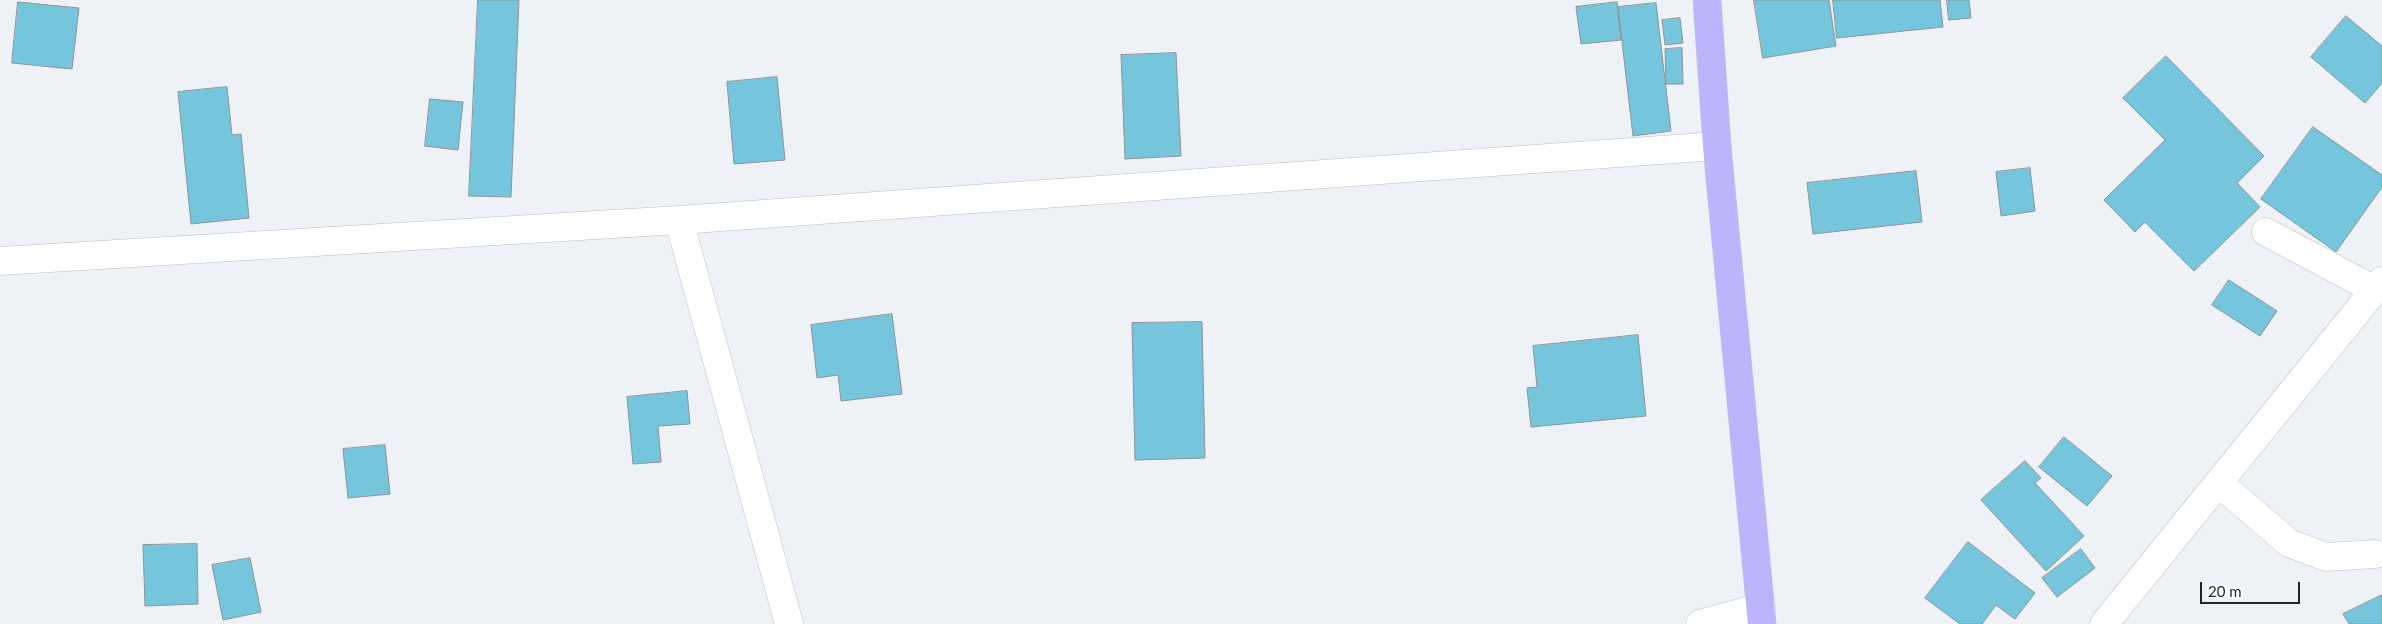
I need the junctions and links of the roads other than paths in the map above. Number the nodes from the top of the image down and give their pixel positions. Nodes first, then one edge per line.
1 (1707, 0) edge
2 (1717, 146) junction
3 (679, 220) junction
4 (2266, 232) dead end
5 (0, 261) edge
6 (2378, 286) edge
7 (2219, 483) junction
8 (2375, 554) dead end
9 (1762, 616) edge
10 (789, 624) edge
11 (1700, 624) edge
12 (2104, 624) edge

1 - 2 main road
2 - 3 street
2 - 9 main road
3 - 5 street
3 - 10 street
4 - 6 street
6 - 7 street
7 - 8 street
7 - 12 street
9 - 11 street

